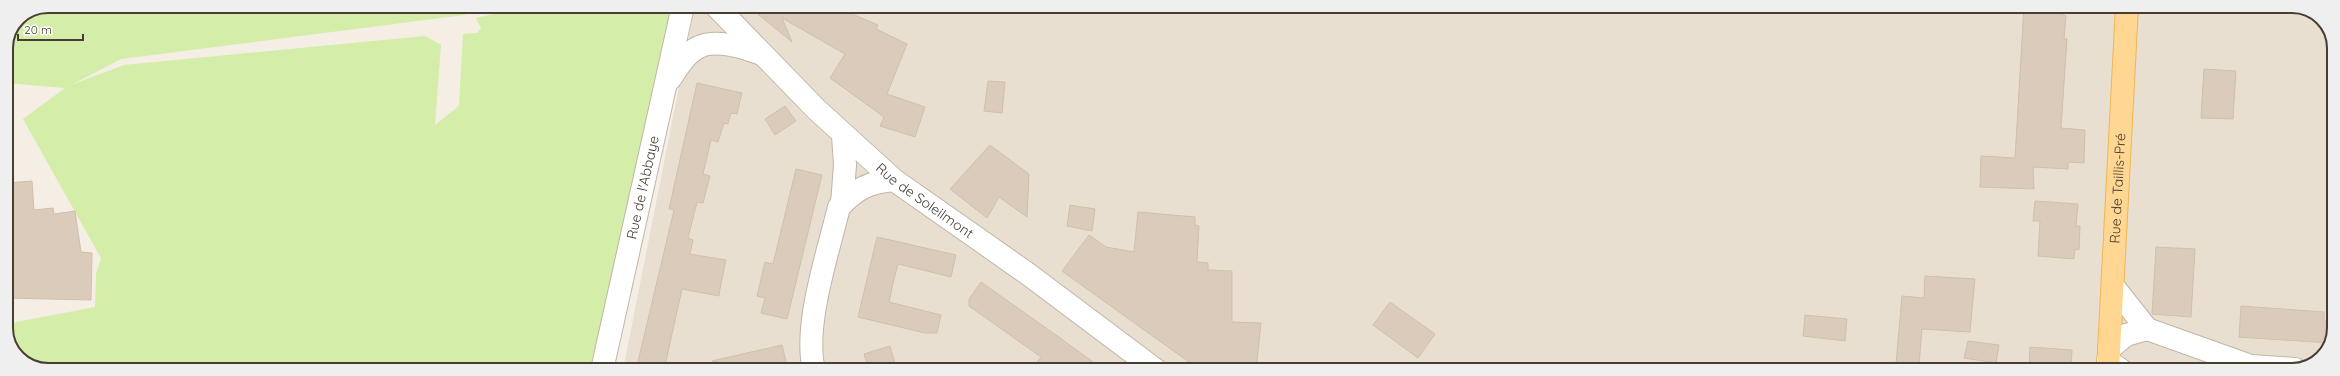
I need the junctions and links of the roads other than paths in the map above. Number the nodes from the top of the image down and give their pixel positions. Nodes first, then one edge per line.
1 (681, 13) edge
2 (723, 13) edge
3 (2127, 13) edge
4 (761, 53) junction
5 (665, 86) junction
6 (843, 135) junction
7 (894, 180) junction
8 (842, 204) junction
9 (2113, 286) junction
10 (2146, 330) junction
11 (2111, 362) edge
12 (604, 363) edge
13 (812, 363) edge
14 (1141, 363) edge
15 (2242, 363) edge

1 - 5 street, Rue de l'Abbaye
2 - 4 street, Rue de Soleilmont
3 - 9 main road, Rue de Taillis-Pré
4 - 5 street
4 - 6 street, Rue de Soleilmont
5 - 12 street, Rue de l'Abbaye
6 - 7 street, Rue de Soleilmont
6 - 8 street
7 - 8 street
7 - 14 street, Rue de Soleilmont
8 - 13 street
9 - 10 street
9 - 11 main road, Rue de Taillis-Pré
10 - 11 street
10 - 15 street

